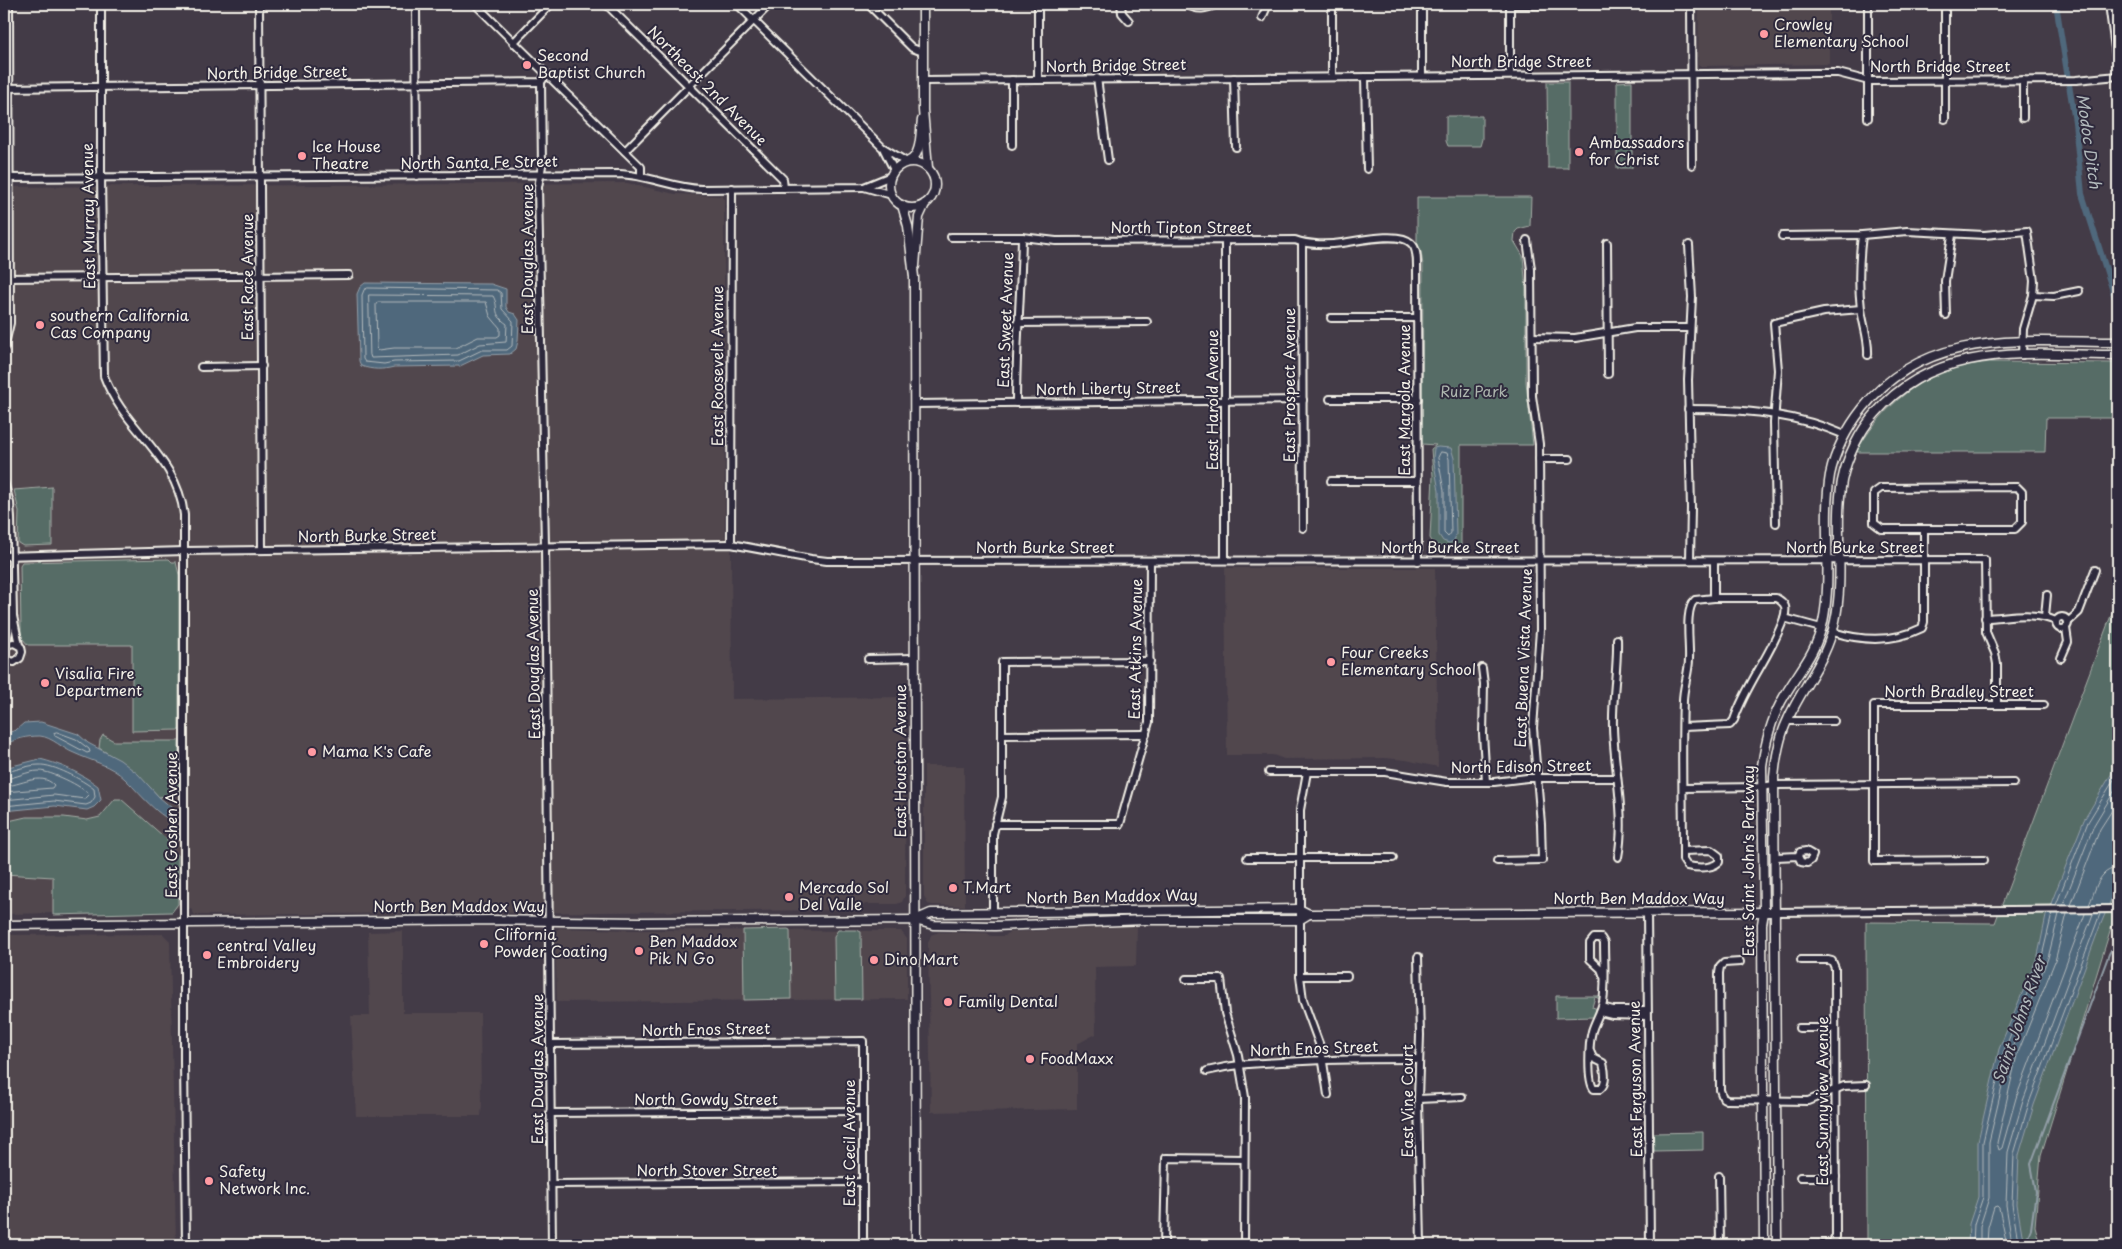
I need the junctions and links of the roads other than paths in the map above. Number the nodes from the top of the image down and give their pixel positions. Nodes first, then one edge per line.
1 (9, 4) edge
2 (101, 4) edge
3 (259, 4) edge
4 (416, 4) edge
5 (475, 4) edge
6 (551, 4) edge
7 (606, 4) edge
8 (737, 4) edge
9 (770, 4) edge
10 (868, 4) edge
11 (923, 4) edge
12 (1038, 4) edge
13 (1121, 4) edge
14 (1186, 4) edge
15 (1218, 4) edge
16 (1268, 4) edge
17 (1332, 4) edge
18 (1422, 4) edge
19 (1510, 4) edge
20 (1617, 4) edge
21 (1691, 4) edge
22 (1868, 4) edge
23 (1945, 4) edge
24 (2109, 4) edge
25 (1262, 18) dead end
26 (753, 20) junction
27 (1129, 20) dead end
28 (513, 43) junction
29 (923, 52) junction
30 (2118, 70) edge
31 (1691, 73) junction
32 (546, 75) junction
33 (1422, 75) junction
34 (1510, 75) junction
35 (2118, 76) edge
36 (1332, 77) junction
37 (1365, 77) junction
38 (1097, 78) junction
39 (1234, 78) junction
40 (1012, 80) junction
41 (1038, 80) junction
42 (2023, 80) junction
43 (923, 81) junction
44 (1868, 81) junction
45 (1945, 81) junction
46 (541, 82) junction
47 (416, 83) junction
48 (689, 85) junction
49 (101, 86) junction
50 (259, 86) junction
51 (7, 88) edge
52 (923, 110) junction
53 (1868, 118) dead end
54 (2023, 118) dead end
55 (1945, 119) dead end
56 (1012, 145) dead end
57 (882, 147) junction
58 (1236, 147) dead end
59 (625, 151) junction
60 (1108, 160) dead end
61 (908, 162) junction
62 (1692, 165) dead end
63 (928, 168) junction
64 (1367, 169) dead end
65 (893, 173) junction
66 (540, 174) junction
67 (417, 176) junction
68 (641, 176) junction
69 (101, 177) junction
70 (7, 178) edge
71 (261, 178) junction
72 (864, 187) junction
73 (732, 188) junction
74 (784, 188) junction
75 (892, 195) junction
76 (926, 203) junction
77 (902, 205) junction
78 (1862, 235) junction
79 (1952, 235) junction
80 (1782, 236) dead end
81 (951, 237) dead end
82 (1022, 237) junction
83 (1527, 240) dead end
84 (1226, 241) junction
85 (1302, 242) junction
86 (1411, 242) joint
87 (1607, 243) dead end
88 (1689, 245) dead end
89 (349, 275) dead end
90 (260, 276) junction
91 (103, 277) junction
92 (914, 277) junction
93 (7, 278) edge
94 (2080, 291) dead end
95 (2033, 295) junction
96 (1861, 309) junction
97 (1946, 315) dead end
98 (1330, 318) dead end
99 (1417, 318) junction
100 (1147, 322) dead end
101 (1017, 323) junction
102 (1690, 328) junction
103 (1607, 333) junction
104 (1532, 336) junction
105 (2022, 342) junction
106 (2118, 342) edge
107 (4, 348) edge
108 (1868, 355) dead end
109 (2022, 355) junction
110 (2118, 355) edge
111 (262, 366) junction
112 (201, 367) dead end
113 (1608, 374) dead end
114 (1330, 399) dead end
115 (1226, 400) junction
116 (1303, 400) junction
117 (1418, 400) junction
118 (1016, 403) junction
119 (914, 404) junction
120 (1688, 409) junction
121 (1774, 414) junction
122 (131, 420) joint
123 (1846, 435) junction
124 (1539, 459) junction
125 (1570, 459) dead end
126 (1331, 481) dead end
127 (1417, 481) junction
128 (4, 482) edge
129 (1776, 523) dead end
130 (1303, 528) dead end
131 (1924, 530) junction
132 (732, 544) junction
133 (545, 546) junction
134 (262, 550) junction
135 (185, 551) junction
136 (12, 555) junction
137 (4, 556) edge
138 (915, 560) junction
139 (1225, 560) junction
140 (1539, 560) junction
141 (1690, 560) junction
142 (1826, 560) junction
143 (1839, 560) junction
144 (1150, 561) junction
145 (1418, 561) junction
146 (1714, 561) junction
147 (1924, 561) junction
148 (2095, 570) dead end
149 (2047, 595) dead end
150 (1714, 598) junction
151 (13, 616) junction
152 (2045, 616) junction
153 (1784, 618) junction
154 (1985, 618) junction
155 (2067, 625) junction
156 (1821, 628) junction
157 (1833, 632) junction
158 (1617, 639) dead end
159 (19, 645) junction
160 (5, 647) edge
161 (4, 656) edge
162 (914, 658) junction
163 (2062, 658) dead end
164 (868, 659) dead end
165 (1150, 661) junction
166 (1482, 668) dead end
167 (1997, 704) junction
168 (2044, 705) dead end
169 (1787, 721) junction
170 (1834, 721) dead end
171 (1683, 726) junction
172 (1146, 734) junction
173 (1002, 735) junction
174 (1269, 772) dead end
175 (1307, 772) junction
176 (1536, 778) junction
177 (1616, 778) junction
178 (1486, 782) junction
179 (1874, 784) junction
180 (2014, 784) dead end
181 (1774, 785) junction
182 (1762, 787) junction
183 (1683, 788) junction
184 (995, 824) junction
185 (1683, 850) junction
186 (1798, 856) dead end
187 (1618, 857) dead end
188 (1776, 857) junction
189 (1247, 858) dead end
190 (1300, 858) junction
191 (1393, 858) dead end
192 (1984, 860) dead end
193 (1497, 861) dead end
194 (2118, 909) edge
195 (1299, 910) junction
196 (1647, 912) junction
197 (1764, 912) junction
198 (1776, 912) junction
199 (993, 913) junction
200 (1309, 914) junction
201 (549, 920) junction
202 (915, 920) junction
203 (1299, 920) junction
204 (185, 924) junction
205 (4, 925) edge
206 (1418, 957) dead end
207 (1801, 960) dead end
208 (1740, 962) dead end
209 (1300, 976) junction
210 (1346, 976) dead end
211 (1604, 976) junction
212 (1186, 979) dead end
213 (1601, 1010) junction
214 (1647, 1013) junction
215 (1800, 1028) dead end
216 (1835, 1028) junction
217 (862, 1041) joint
218 (550, 1044) junction
219 (1590, 1051) junction
220 (1323, 1059) junction
221 (1419, 1060) junction
222 (1240, 1064) junction
223 (1207, 1071) dead end
224 (1866, 1085) dead end
225 (1835, 1090) junction
226 (1328, 1095) dead end
227 (1462, 1097) dead end
228 (1418, 1100) junction
229 (1763, 1100) junction
230 (1776, 1101) junction
231 (862, 1112) junction
232 (550, 1113) junction
233 (1244, 1159) junction
234 (1719, 1176) dead end
235 (1800, 1177) dead end
236 (1836, 1177) junction
237 (863, 1182) junction
238 (551, 1184) junction
239 (186, 1245) edge
240 (552, 1245) edge
241 (861, 1245) edge
242 (916, 1245) edge
243 (1164, 1245) edge
244 (1244, 1245) edge
245 (1421, 1245) edge
246 (1650, 1245) edge
247 (1720, 1245) edge
248 (1764, 1245) edge
249 (1777, 1245) edge
250 (1802, 1245) edge

1 - 51 street
2 - 49 street, East Murray Avenue
3 - 50 street, East Race Avenue
4 - 47 street
5 - 28 street
6 - 28 street
7 - 48 street, Northeast 2nd Avenue
8 - 26 street
9 - 26 street
10 - 29 street
11 - 29 main road
12 - 41 street
13 - 27 street
14 - 15 street
16 - 25 street
17 - 36 street
18 - 33 street
19 - 20 street
19 - 34 street
21 - 31 street
22 - 44 street
23 - 45 street
24 - 30 street
26 - 48 street
26 - 57 street
28 - 32 street
29 - 43 main road
31 - 34 street, North Bridge Street
31 - 44 street, North Bridge Street
31 - 62 street
32 - 46 street
32 - 59 street
33 - 34 street, North Bridge Street
33 - 37 street, North Bridge Street
35 - 42 street, North Bridge Street
36 - 37 street, North Bridge Street
36 - 39 street, North Bridge Street
37 - 64 street
38 - 39 street, North Bridge Street
38 - 41 street, North Bridge Street
38 - 60 street
39 - 58 street
40 - 41 street, North Bridge Street
40 - 43 street, North Bridge Street
40 - 56 street
42 - 45 street, North Bridge Street
42 - 54 street
43 - 52 main road
44 - 45 street, North Bridge Street
44 - 53 street
45 - 55 street
46 - 47 street, North Bridge Street
46 - 66 street, East Douglas Avenue
47 - 50 street, North Bridge Street
47 - 67 street
48 - 59 street
48 - 74 street, Northeast 2nd Avenue
49 - 50 street, North Bridge Street
49 - 51 street, North Bridge Street
49 - 69 street, East Murray Avenue
50 - 71 street, East Race Avenue
51 - 70 street
52 - 61 main road
52 - 63 main road
57 - 61 street
57 - 65 street
59 - 68 street
61 - 63 main road
61 - 65 main road
63 - 76 main road
65 - 72 street, North Santa Fe Street
65 - 75 main road
66 - 67 street, North Santa Fe Street
66 - 68 street, North Santa Fe Street
66 - 133 street, East Douglas Avenue
67 - 71 street, North Santa Fe Street
68 - 73 street, North Santa Fe Street
69 - 70 street, North Santa Fe Street
69 - 71 street, North Santa Fe Street
69 - 91 street, East Murray Avenue
70 - 93 street
71 - 90 street, East Race Avenue
72 - 74 street, North Santa Fe Street
72 - 75 street, North Santa Fe Street
73 - 74 street, North Santa Fe Street
73 - 132 street, East Roosevelt Avenue
75 - 77 main road
76 - 77 main road
76 - 92 main road, East Houston Avenue
77 - 92 main road, East Houston Avenue
78 - 79 street
78 - 80 street
78 - 96 street
79 - 95 street
79 - 97 street
81 - 82 street, North Tipton Street
82 - 84 street, North Tipton Street
82 - 101 street, East Sweet Avenue
83 - 104 street, East Buena Vista Avenue
84 - 85 street, North Tipton Street
84 - 115 street, East Harold Avenue
85 - 86 street, North Tipton Street
85 - 116 street, East Prospect Avenue
86 - 99 street, East Margola Avenue
87 - 103 street
88 - 102 street
89 - 90 street
90 - 91 street
90 - 111 street, East Race Avenue
91 - 93 street
91 - 122 street, East Murray Avenue
92 - 119 main road, East Houston Avenue
93 - 107 street
94 - 95 street
95 - 105 street
96 - 108 street
96 - 121 street
98 - 99 street
99 - 117 street, East Margola Avenue
100 - 101 street
101 - 118 street, East Sweet Avenue
102 - 103 street
102 - 120 street
103 - 104 street
103 - 113 street
104 - 124 street, East Buena Vista Avenue
105 - 106 main road, East Saint John's Parkway
105 - 109 street
105 - 123 main road, East Saint John's Parkway
109 - 110 main road, East Saint John's Parkway
109 - 143 main road, East Saint John's Parkway
111 - 112 street
111 - 134 street, East Race Avenue
114 - 117 street
115 - 116 street, North Liberty Street
115 - 118 street, North Liberty Street
115 - 139 street, East Harold Avenue
116 - 130 street, East Prospect Avenue
117 - 127 street, East Margola Avenue
118 - 119 street, North Liberty Street
119 - 138 main road, East Houston Avenue
120 - 121 street
120 - 141 street
121 - 123 street
121 - 129 street
122 - 135 street, East Goshen Avenue
123 - 142 main road, East Saint John's Parkway
124 - 125 street
124 - 140 street, East Buena Vista Avenue
126 - 127 street
127 - 145 street, East Margola Avenue
128 - 136 street
131 - 131 street
131 - 147 street
132 - 133 street, North Burke Street
132 - 138 street, North Burke Street
133 - 134 street, North Burke Street
133 - 201 street, East Douglas Avenue
134 - 135 street, North Burke Street
135 - 136 street, North Burke Street
135 - 204 street, East Goshen Avenue
136 - 137 street, North Burke Street
136 - 151 street
138 - 144 street, North Burke Street
138 - 162 main road, East Houston Avenue
139 - 144 street, North Burke Street
139 - 145 street, North Burke Street
140 - 141 street, North Burke Street
140 - 145 street, North Burke Street
140 - 176 street, East Buena Vista Avenue
141 - 146 street, North Burke Street
142 - 143 street, North Burke Street
142 - 146 street, North Burke Street
142 - 156 main road, East Saint John's Parkway
143 - 147 street, North Burke Street
143 - 157 main road, East Saint John's Parkway
144 - 165 street, East Atkins Avenue
146 - 150 street
147 - 154 street, North Burke Street
147 - 157 street
148 - 155 street
149 - 152 street
150 - 153 street
150 - 171 street
151 - 159 street
151 - 160 street
152 - 154 street
152 - 155 street
153 - 156 street
153 - 171 street
154 - 167 street
155 - 163 street
156 - 182 main road, East Saint John's Parkway
157 - 169 main road, East Saint John's Parkway
158 - 177 street
159 - 160 street
159 - 161 street
162 - 164 street
162 - 202 main road, East Houston Avenue
165 - 172 street, East Atkins Avenue
165 - 173 street
166 - 178 street
167 - 168 street, North Bradley Street
167 - 179 street, North Bradley Street
169 - 170 street
169 - 181 main road, East Saint John's Parkway
171 - 183 street
172 - 173 street
172 - 184 street, East Atkins Avenue
173 - 184 street
174 - 175 street, North Edison Street
175 - 178 street, North Edison Street
175 - 190 street
176 - 177 street, North Edison Street
176 - 178 street, North Edison Street
176 - 193 street, East Buena Vista Avenue
177 - 187 street
179 - 180 street
179 - 181 street
179 - 192 street
181 - 182 street
181 - 188 main road, East Saint John's Parkway
182 - 183 street
182 - 197 main road, East Saint John's Parkway
183 - 185 street
184 - 199 street
185 - 185 street
186 - 188 street, East Saint John's Parkway
188 - 198 main road, East Saint John's Parkway
189 - 190 street
190 - 191 street
190 - 195 street
194 - 198 street, North Ben Maddox Way
195 - 199 main road, North Ben Maddox Way
195 - 200 main road, North Ben Maddox Way
195 - 203 street
196 - 197 main road, North Ben Maddox Way
196 - 200 main road, North Ben Maddox Way
196 - 214 street, East Ferguson Avenue
197 - 198 main road, North Ben Maddox Way
197 - 229 main road, East Saint John's Parkway
198 - 230 main road, East Saint John's Parkway
199 - 202 main road, North Ben Maddox Way
200 - 203 main road
201 - 202 main road, North Ben Maddox Way
201 - 204 main road, North Ben Maddox Way
201 - 218 street, East Douglas Avenue
202 - 203 main road, North Ben Maddox Way
202 - 242 main road, East Houston Avenue
203 - 209 street
204 - 205 main road, North Ben Maddox Way
204 - 239 street, East Goshen Avenue
206 - 221 street, East Vine Court
207 - 216 street, East Sunnyview Avenue
208 - 229 street
209 - 210 street
209 - 220 street
211 - 211 street
211 - 213 street
212 - 222 street
213 - 214 street
213 - 219 street
214 - 246 street, East Ferguson Avenue
215 - 216 street
216 - 225 street, East Sunnyview Avenue
217 - 218 street, North Enos Street
217 - 231 street, East Cecil Avenue
218 - 232 street, East Douglas Avenue
219 - 219 street
220 - 221 street, North Enos Street
220 - 222 street, North Enos Street
220 - 226 street
221 - 228 street, East Vine Court
222 - 223 street, North Enos Street
222 - 233 street
224 - 225 street
225 - 230 street
225 - 236 street, East Sunnyview Avenue
227 - 228 street
228 - 245 street, East Vine Court
229 - 230 street
229 - 248 main road, East Saint John's Parkway
230 - 249 main road, East Saint John's Parkway
231 - 232 street, North Gowdy Street
231 - 237 street, East Cecil Avenue
232 - 238 street, East Douglas Avenue
233 - 243 street
233 - 244 street
234 - 247 street
235 - 236 street
236 - 250 street, East Sunnyview Avenue
237 - 238 street, North Stover Street
237 - 241 street, East Cecil Avenue
238 - 240 street, East Douglas Avenue

